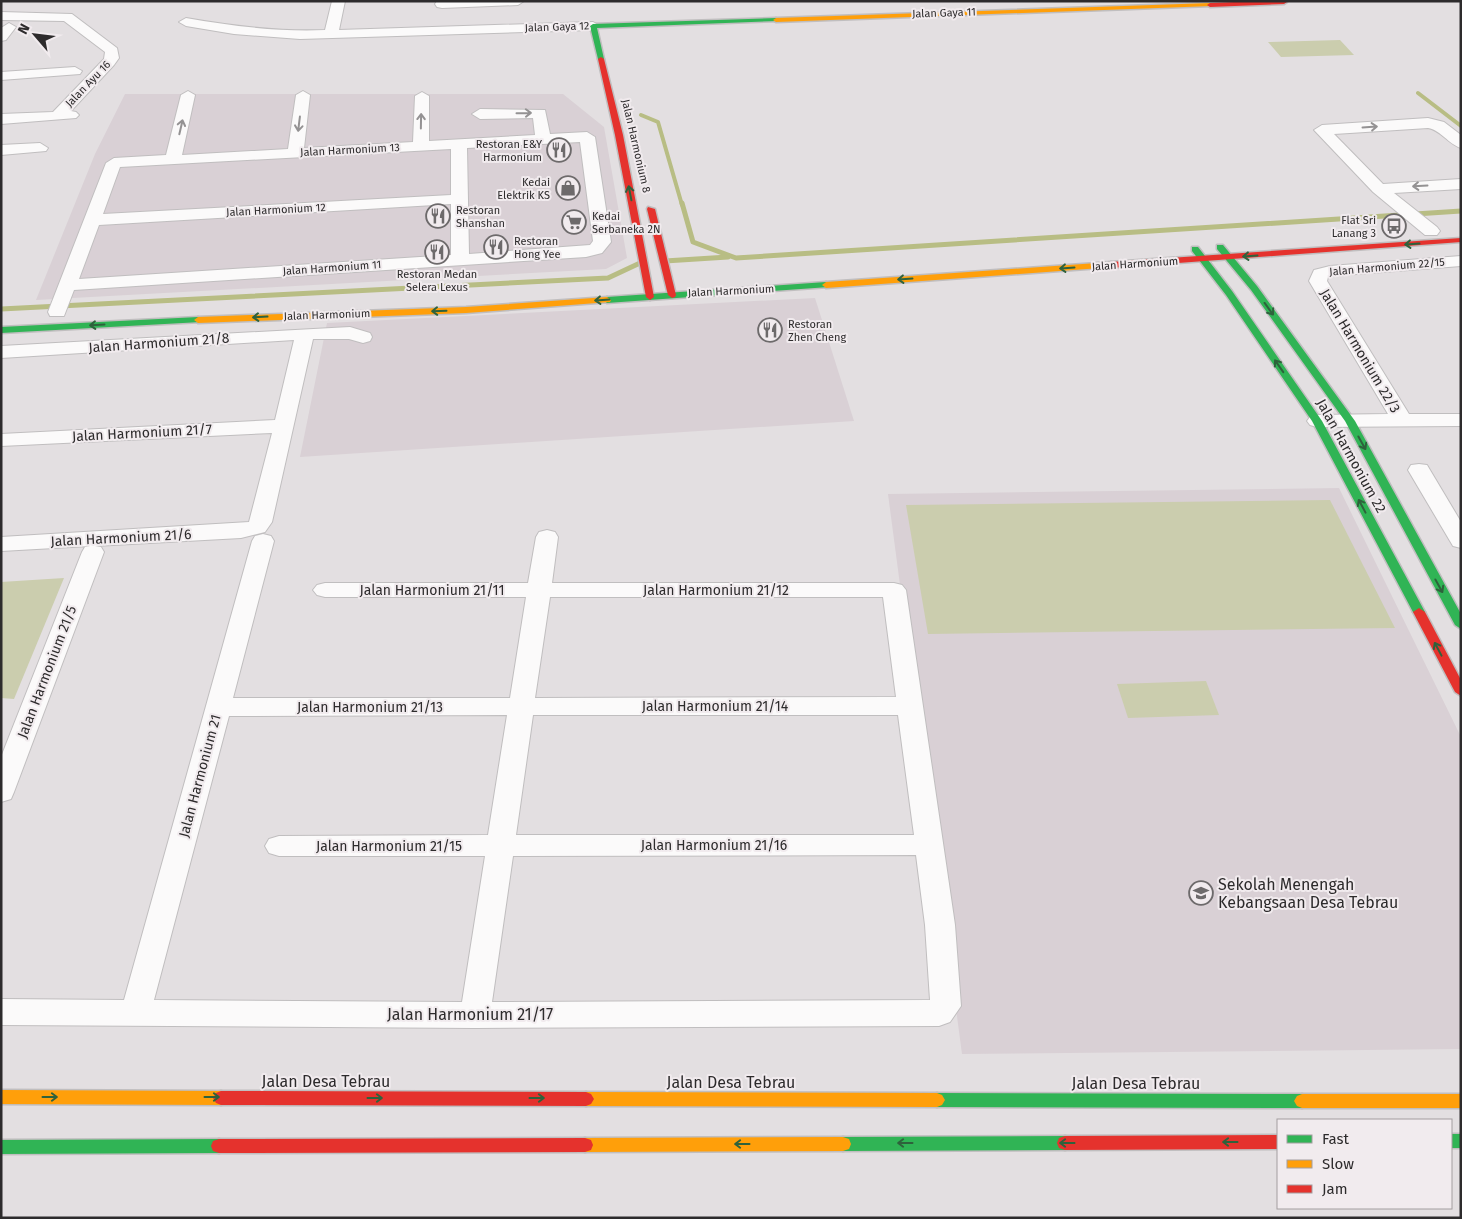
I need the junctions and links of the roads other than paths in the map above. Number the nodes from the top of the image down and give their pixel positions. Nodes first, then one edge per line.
1 (339, 1) edge
2 (518, 1) edge
3 (1284, 1) edge
4 (442, 3) edge
5 (782, 15) joint
6 (1, 16) edge
7 (186, 22) dead end
8 (593, 26) junction
9 (438, 31) junction
10 (331, 35) junction
11 (75, 71) dead end
12 (1, 76) edge
13 (188, 95) dead end
14 (303, 95) dead end
15 (422, 96) dead end
16 (480, 114) dead end
17 (73, 115) dead end
18 (56, 116) junction
19 (1, 119) edge
20 (543, 139) junction
21 (459, 144) junction
22 (1461, 144) edge
23 (421, 146) junction
24 (40, 148) dead end
25 (1, 150) edge
26 (295, 153) junction
27 (173, 160) junction
28 (1461, 184) edge
29 (1379, 188) junction
30 (460, 199) junction
31 (649, 200) dead end
32 (92, 220) junction
33 (1461, 229) edge
34 (1431, 231) junction
35 (1461, 240) edge
36 (1219, 246) junction
37 (1194, 247) junction
38 (596, 249) joint
39 (1154, 250) dead end
40 (1294, 253) junction
41 (1229, 257) junction
42 (1203, 259) junction
43 (460, 260) junction
44 (1455, 262) edge
45 (1148, 263) junction
46 (1461, 278) edge
47 (674, 282) junction
48 (1318, 282) joint
49 (643, 284) junction
50 (68, 285) junction
51 (1254, 288) junction
52 (1229, 293) junction
53 (672, 295) junction
54 (650, 296) junction
55 (58, 312) dead end
56 (1, 330) edge
57 (354, 332) junction
58 (303, 340) junction
59 (1, 352) edge
60 (1402, 420) junction
61 (1461, 420) edge
62 (1317, 421) junction
63 (1350, 421) junction
64 (283, 426) junction
65 (1, 440) edge
66 (1419, 470) dead end
67 (1457, 530) edge
68 (252, 536) junction
69 (547, 537) dead end
70 (1, 544) edge
71 (92, 552) dead end
72 (325, 590) dead end
73 (539, 590) junction
74 (1461, 625) edge
75 (1461, 692) edge
76 (521, 706) junction
77 (909, 706) junction
78 (218, 707) junction
79 (1, 792) edge
80 (928, 845) junction
81 (279, 846) dead end
82 (500, 846) junction
83 (136, 1011) junction
84 (1, 1012) edge
85 (475, 1015) junction
86 (1, 1097) edge
87 (1461, 1100) edge
88 (1277, 1142) edge
89 (1, 1147) edge

1 - 10 street
2 - 4 street
3 - 5 main road, Jalan Gaya 11
4 - 9 street
5 - 8 main road, Jalan Gaya 12
6 - 18 street, Jalan Ayu 16
7 - 10 street, Jalan Gaya 12
8 - 9 street, Jalan Gaya 12
49 -> 8 main road, Jalan Harmonium 8
9 - 10 street, Jalan Gaya 12
11 - 12 street
27 -> 13 street
14 -> 26 street
23 -> 15 street
16 -> 20 street
17 - 18 street
18 - 19 street
20 - 21 street, Jalan Harmonium 13
20 - 38 street, Jalan Harmonium 13
21 - 23 street, Jalan Harmonium 13
21 - 30 street
29 -> 22 street
23 - 26 street, Jalan Harmonium 13
24 - 25 street
26 - 27 street, Jalan Harmonium 13
27 - 32 street, Jalan Harmonium 13
28 -> 29 street
29 - 34 street
30 - 32 street, Jalan Harmonium 12
30 - 43 street
31 - 47 main road, Jalan Harmonium 8
32 - 50 street
33 - 34 main road, Jalan Harmonium
34 - 36 main road, Jalan Harmonium
35 -> 40 main road, Jalan Harmonium
36 - 37 main road, Jalan Harmonium
36 - 41 main road, Jalan Harmonium 22
37 - 39 main road, Jalan Harmonium
37 - 42 main road, Jalan Harmonium 22
38 - 43 street, Jalan Harmonium 11
40 -> 41 main road, Jalan Harmonium
40 - 51 main road
41 - 42 main road, Jalan Harmonium
41 - 51 main road, Jalan Harmonium 22
42 - 45 main road, Jalan Harmonium
42 - 52 main road, Jalan Harmonium 22
43 - 50 street, Jalan Harmonium 11
44 - 46 street
44 - 48 street, Jalan Harmonium 22/15
45 - 52 main road
45 -> 53 main road, Jalan Harmonium
47 - 49 main road, Jalan Harmonium
47 - 53 main road, Jalan Harmonium 8
48 - 60 street, Jalan Harmonium 22/3
49 - 54 main road, Jalan Harmonium 8
50 - 55 street
51 -> 63 main road, Jalan Harmonium 22
62 -> 52 main road, Jalan Harmonium 22
53 - 54 main road, Jalan Harmonium
54 -> 57 main road, Jalan Harmonium
57 -> 56 main road, Jalan Harmonium
57 - 58 street, Jalan Harmonium 21/8
58 - 59 street, Jalan Harmonium 21/8
58 - 64 street
60 - 61 street
60 - 63 street
62 - 63 street
75 -> 62 main road, Jalan Harmonium 22
63 -> 74 main road, Jalan Harmonium 22
64 - 65 street, Jalan Harmonium 21/7
64 - 68 street
66 - 67 street
68 - 70 street, Jalan Harmonium 21/6
68 - 78 street, Jalan Harmonium 21
69 - 73 street
71 - 79 street, Jalan Harmonium 21/5
72 - 73 street, Jalan Harmonium 21/11
73 - 76 street
73 - 77 street, Jalan Harmonium 21/12
76 - 77 street, Jalan Harmonium 21/14
76 - 78 street, Jalan Harmonium 21/13
76 - 82 street
77 - 80 street
78 - 83 street, Jalan Harmonium 21
80 - 82 street, Jalan Harmonium 21/16
80 - 85 street, Jalan Harmonium 21/17
81 - 82 street, Jalan Harmonium 21/15
82 - 85 street
83 - 84 street, Jalan Harmonium 21/17
83 - 85 street, Jalan Harmonium 21/17
86 -> 87 main road, Jalan Desa Tebrau
88 -> 89 main road

